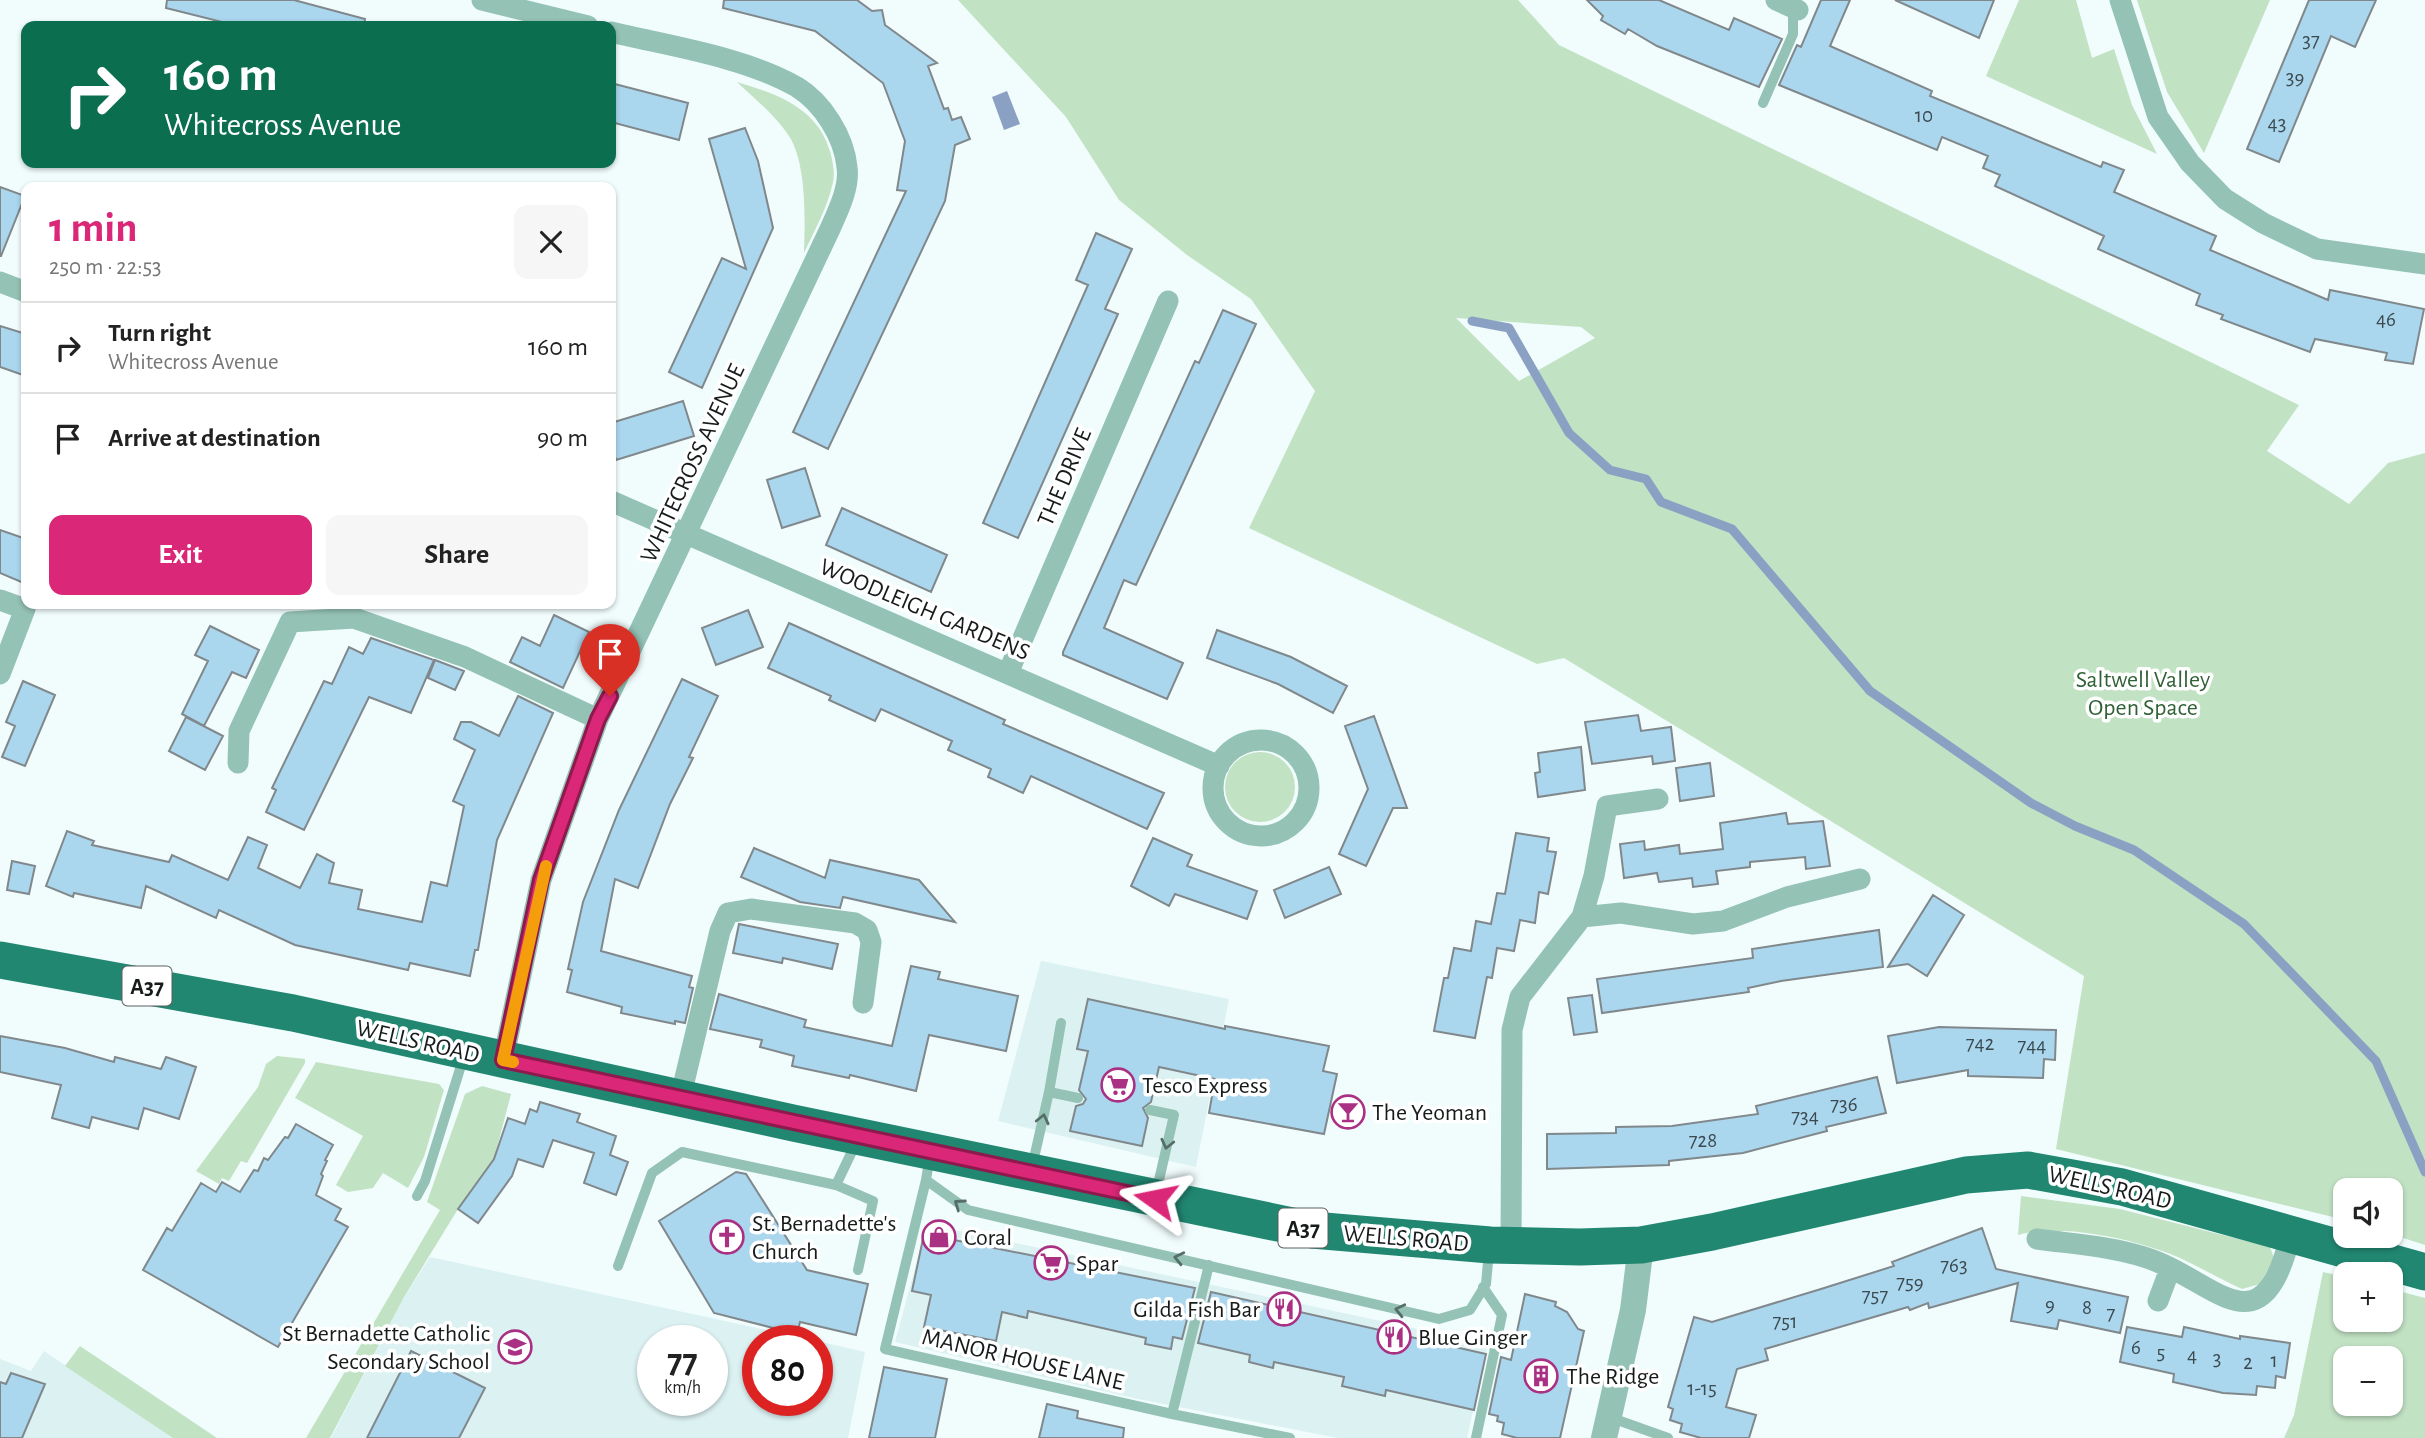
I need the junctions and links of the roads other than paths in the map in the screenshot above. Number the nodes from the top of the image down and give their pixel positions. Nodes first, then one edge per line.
1 (482, 0) edge
2 (2120, 0) edge
3 (1789, 6) edge
4 (568, 21) edge
5 (616, 33) edge
6 (1763, 103) dead end
7 (2425, 264) edge
8 (0, 282) edge
9 (21, 290) edge
10 (1168, 301) dead end
11 (616, 503) edge
12 (688, 536) junction
13 (0, 600) edge
14 (21, 608) edge
15 (25, 609) edge
16 (1008, 673) junction
17 (0, 674) edge
18 (598, 719) junction
19 (238, 763) dead end
20 (1219, 766) junction
21 (1658, 799) dead end
22 (1860, 879) dead end
23 (1582, 917) junction
24 (0, 960) edge
25 (863, 1003) dead end
26 (1061, 1023) dead end
27 (465, 1052) junction
28 (503, 1060) junction
29 (1049, 1092) junction
30 (1078, 1098) dead end
31 (680, 1099) junction
32 (1150, 1110) dead end
33 (858, 1137) junction
34 (928, 1166) junction
35 (1030, 1173) junction
36 (836, 1185) junction
37 (417, 1196) dead end
38 (1155, 1199) junction
39 (2305, 1237) junction
40 (2038, 1239) dead end
41 (1501, 1245) junction
42 (1641, 1245) junction
43 (1209, 1265) junction
44 (618, 1266) dead end
45 (2170, 1269) junction
46 (858, 1270) dead end
47 (2425, 1272) edge
48 (1483, 1287) junction
49 (2158, 1301) dead end
50 (1172, 1414) junction
51 (1606, 1427) edge
52 (1290, 1438) edge
53 (1476, 1438) edge
54 (1668, 1438) edge

1 - 4 street
2 - 7 street
3 - 6 lane
5 - 12 street, WHITECROSS AVENUE
8 - 9 street
10 - 16 street, THE DRIVE
11 - 12 street, WOODLEIGH GARDENS
12 - 16 street, WOODLEIGH GARDENS
12 - 18 street, WHITECROSS AVENUE
13 - 14 street
15 - 17 street
16 - 20 street, WOODLEIGH GARDENS
18 - 19 street
18 - 28 street, WHITECROSS AVENUE
20 - 20 street
21 - 23 street
22 - 23 street
23 - 41 street
24 - 27 highway, WELLS ROAD / A37
25 - 31 street
26 - 29 lane
27 - 28 highway, WELLS ROAD / A37
27 - 37 lane
28 - 31 highway, WELLS ROAD / A37
29 - 30 lane
35 -> 29 lane
31 - 33 highway, WELLS ROAD / A37
32 -> 38 lane
33 - 34 highway, WELLS ROAD / A37
33 - 36 lane
34 - 35 highway, WELLS ROAD / A37
43 -> 34 lane
34 - 50 lane, MANOR HOUSE LANE
35 - 38 highway, WELLS ROAD / A37
36 - 44 lane
36 - 46 lane
38 - 41 highway, WELLS ROAD / A37
39 - 42 highway, WELLS ROAD / A37
39 - 45 street
39 - 47 highway, A37
40 - 45 street
41 - 42 highway, WELLS ROAD / A37
41 - 48 lane
42 - 51 street
48 -> 43 lane
43 - 50 lane
45 - 49 street
48 - 53 lane
50 - 52 lane
51 - 54 lane

